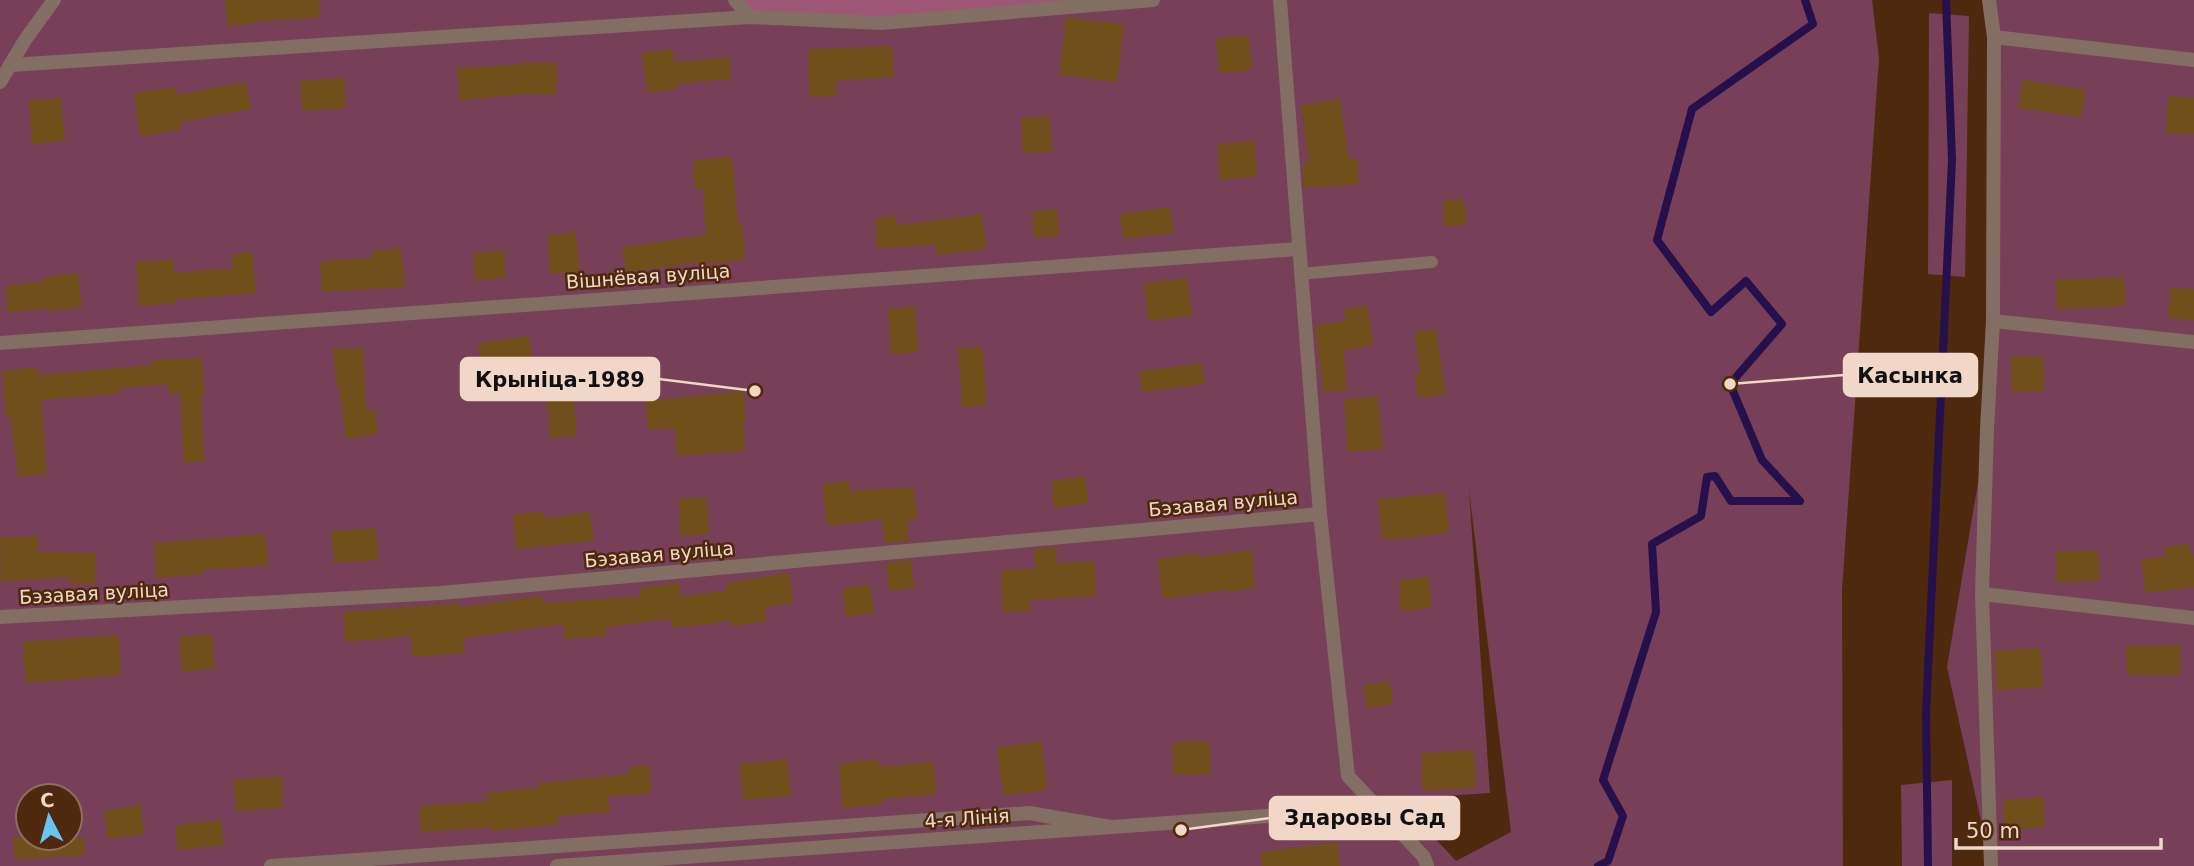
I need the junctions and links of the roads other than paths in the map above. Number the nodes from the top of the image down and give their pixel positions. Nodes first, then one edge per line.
1 (54, 0) edge
2 (735, 0) edge
3 (1153, 0) edge
4 (1280, 0) edge
5 (1989, 0) edge
6 (750, 17) junction
7 (1994, 37) junction
8 (2194, 60) edge
9 (11, 65) junction
10 (0, 82) edge
11 (1298, 248) junction
12 (1432, 262) dead end
13 (1300, 274) junction
14 (1993, 321) junction
15 (2194, 342) edge
16 (0, 343) edge
17 (1320, 514) junction
18 (1982, 594) junction
19 (0, 617) edge
20 (2194, 618) edge
21 (1380, 808) junction
22 (1111, 827) junction
23 (686, 862) edge
24 (271, 866) edge
25 (557, 866) edge
26 (1427, 866) edge
27 (1994, 866) edge

1 - 9 street
2 - 6 street
3 - 6 street
4 - 11 street
5 - 7 street
6 - 9 street
7 - 8 street
7 - 14 street
9 - 10 street
11 - 13 street
11 - 16 street, Вішнёвая вуліца
12 - 13 lane
13 - 17 street
14 - 15 street
14 - 18 street
17 - 19 street, Бэзавая вуліца
17 - 21 street
18 - 20 street
18 - 27 street
21 - 22 street, 4-я Лінія
21 - 26 street
22 - 23 street, 4-я Лінія
22 - 24 street
23 - 25 street, 4-я Лінія

